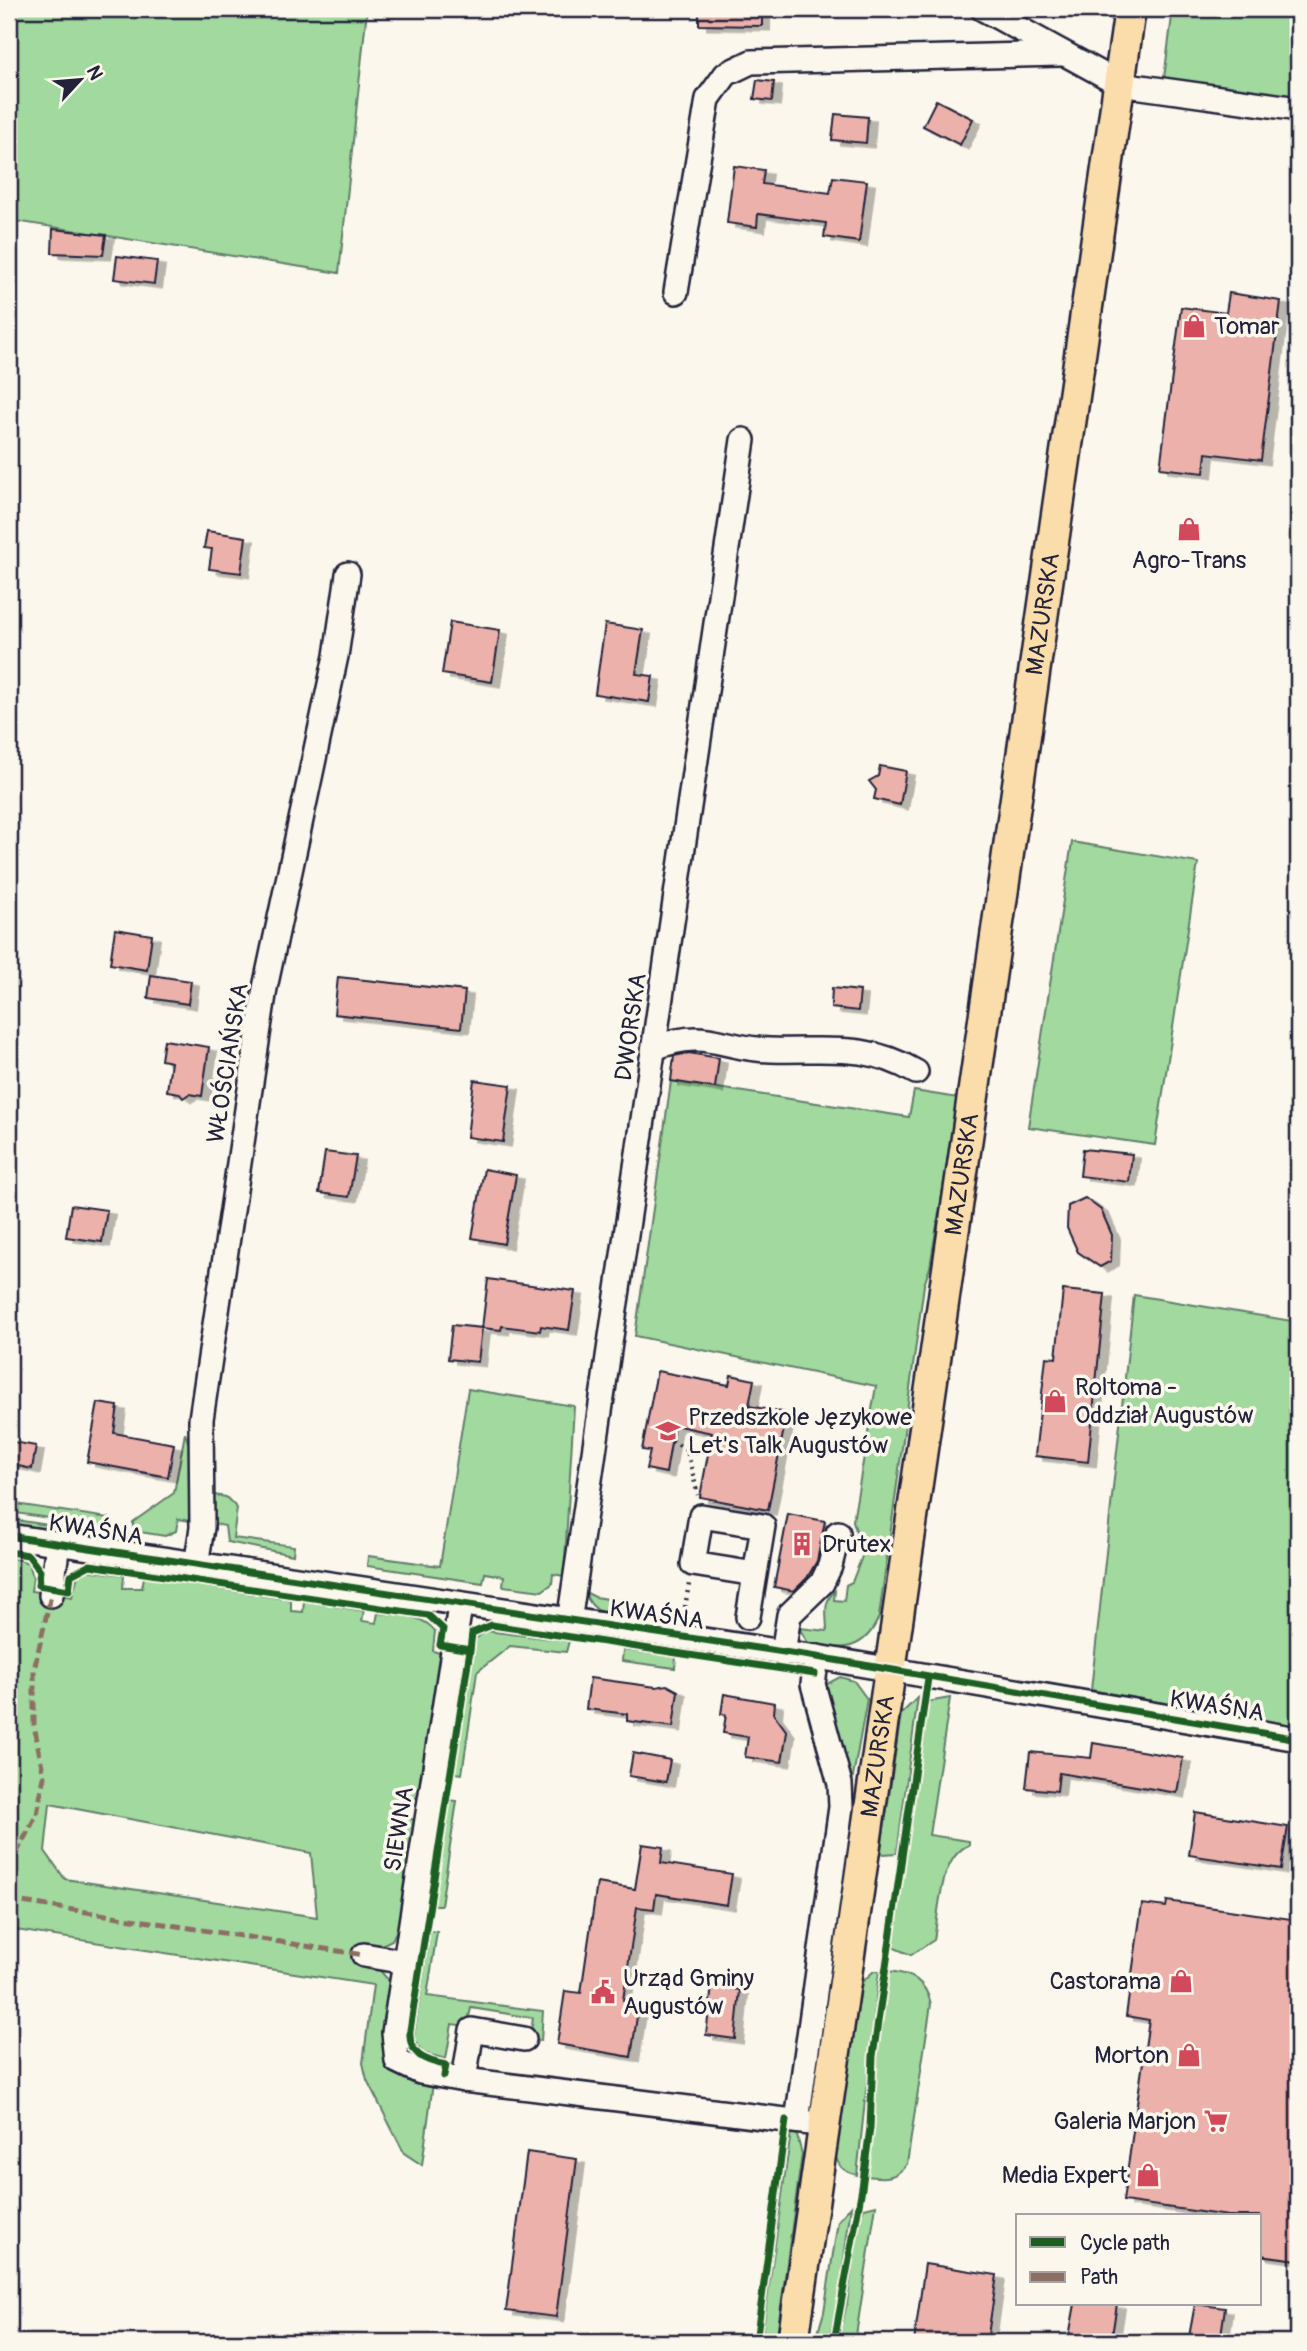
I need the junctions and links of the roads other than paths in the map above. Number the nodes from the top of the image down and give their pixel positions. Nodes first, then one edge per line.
1 (983, 9) edge
2 (1130, 9) edge
3 (1061, 54) junction
4 (1120, 84) junction
5 (1298, 109) edge
6 (676, 292) dead end
7 (743, 440) dead end
8 (348, 574) dead end
9 (654, 1048) junction
10 (916, 1072) dead end
11 (838, 1533) dead end
12 (9, 1536) edge
13 (58, 1544) junction
14 (197, 1565) junction
15 (755, 1574) dead end
16 (51, 1595) dead end
17 (460, 1606) junction
18 (748, 1617) dead end
19 (569, 1622) junction
20 (783, 1653) junction
21 (817, 1657) junction
22 (890, 1671) junction
23 (1298, 1739) edge
24 (364, 1955) dead end
25 (405, 1962) junction
26 (524, 2039) dead end
27 (464, 2080) junction
28 (811, 2123) junction
29 (793, 2342) edge

1 - 3 street
2 - 4 main road, MAZURSKA
3 - 4 street
3 - 6 street
4 - 5 street
4 - 22 main road, MAZURSKA
7 - 9 street, DWORSKA
8 - 14 street, WŁOŚCIAŃSKA
9 - 10 street
9 - 19 street, DWORSKA
11 - 20 street
12 - 13 street, KWAŚNA
13 - 14 street, KWAŚNA
13 - 16 street
14 - 17 street, KWAŚNA
15 - 18 street
17 - 19 street, KWAŚNA
17 - 25 street, SIEWNA
19 - 20 street, KWAŚNA
20 - 21 street, KWAŚNA
21 - 22 street, KWAŚNA
21 - 28 street
22 - 23 street, KWAŚNA
22 - 28 main road, MAZURSKA
24 - 25 street
25 - 27 street, SIEWNA
26 - 27 street
27 - 28 street
28 - 29 main road, MAZURSKA

